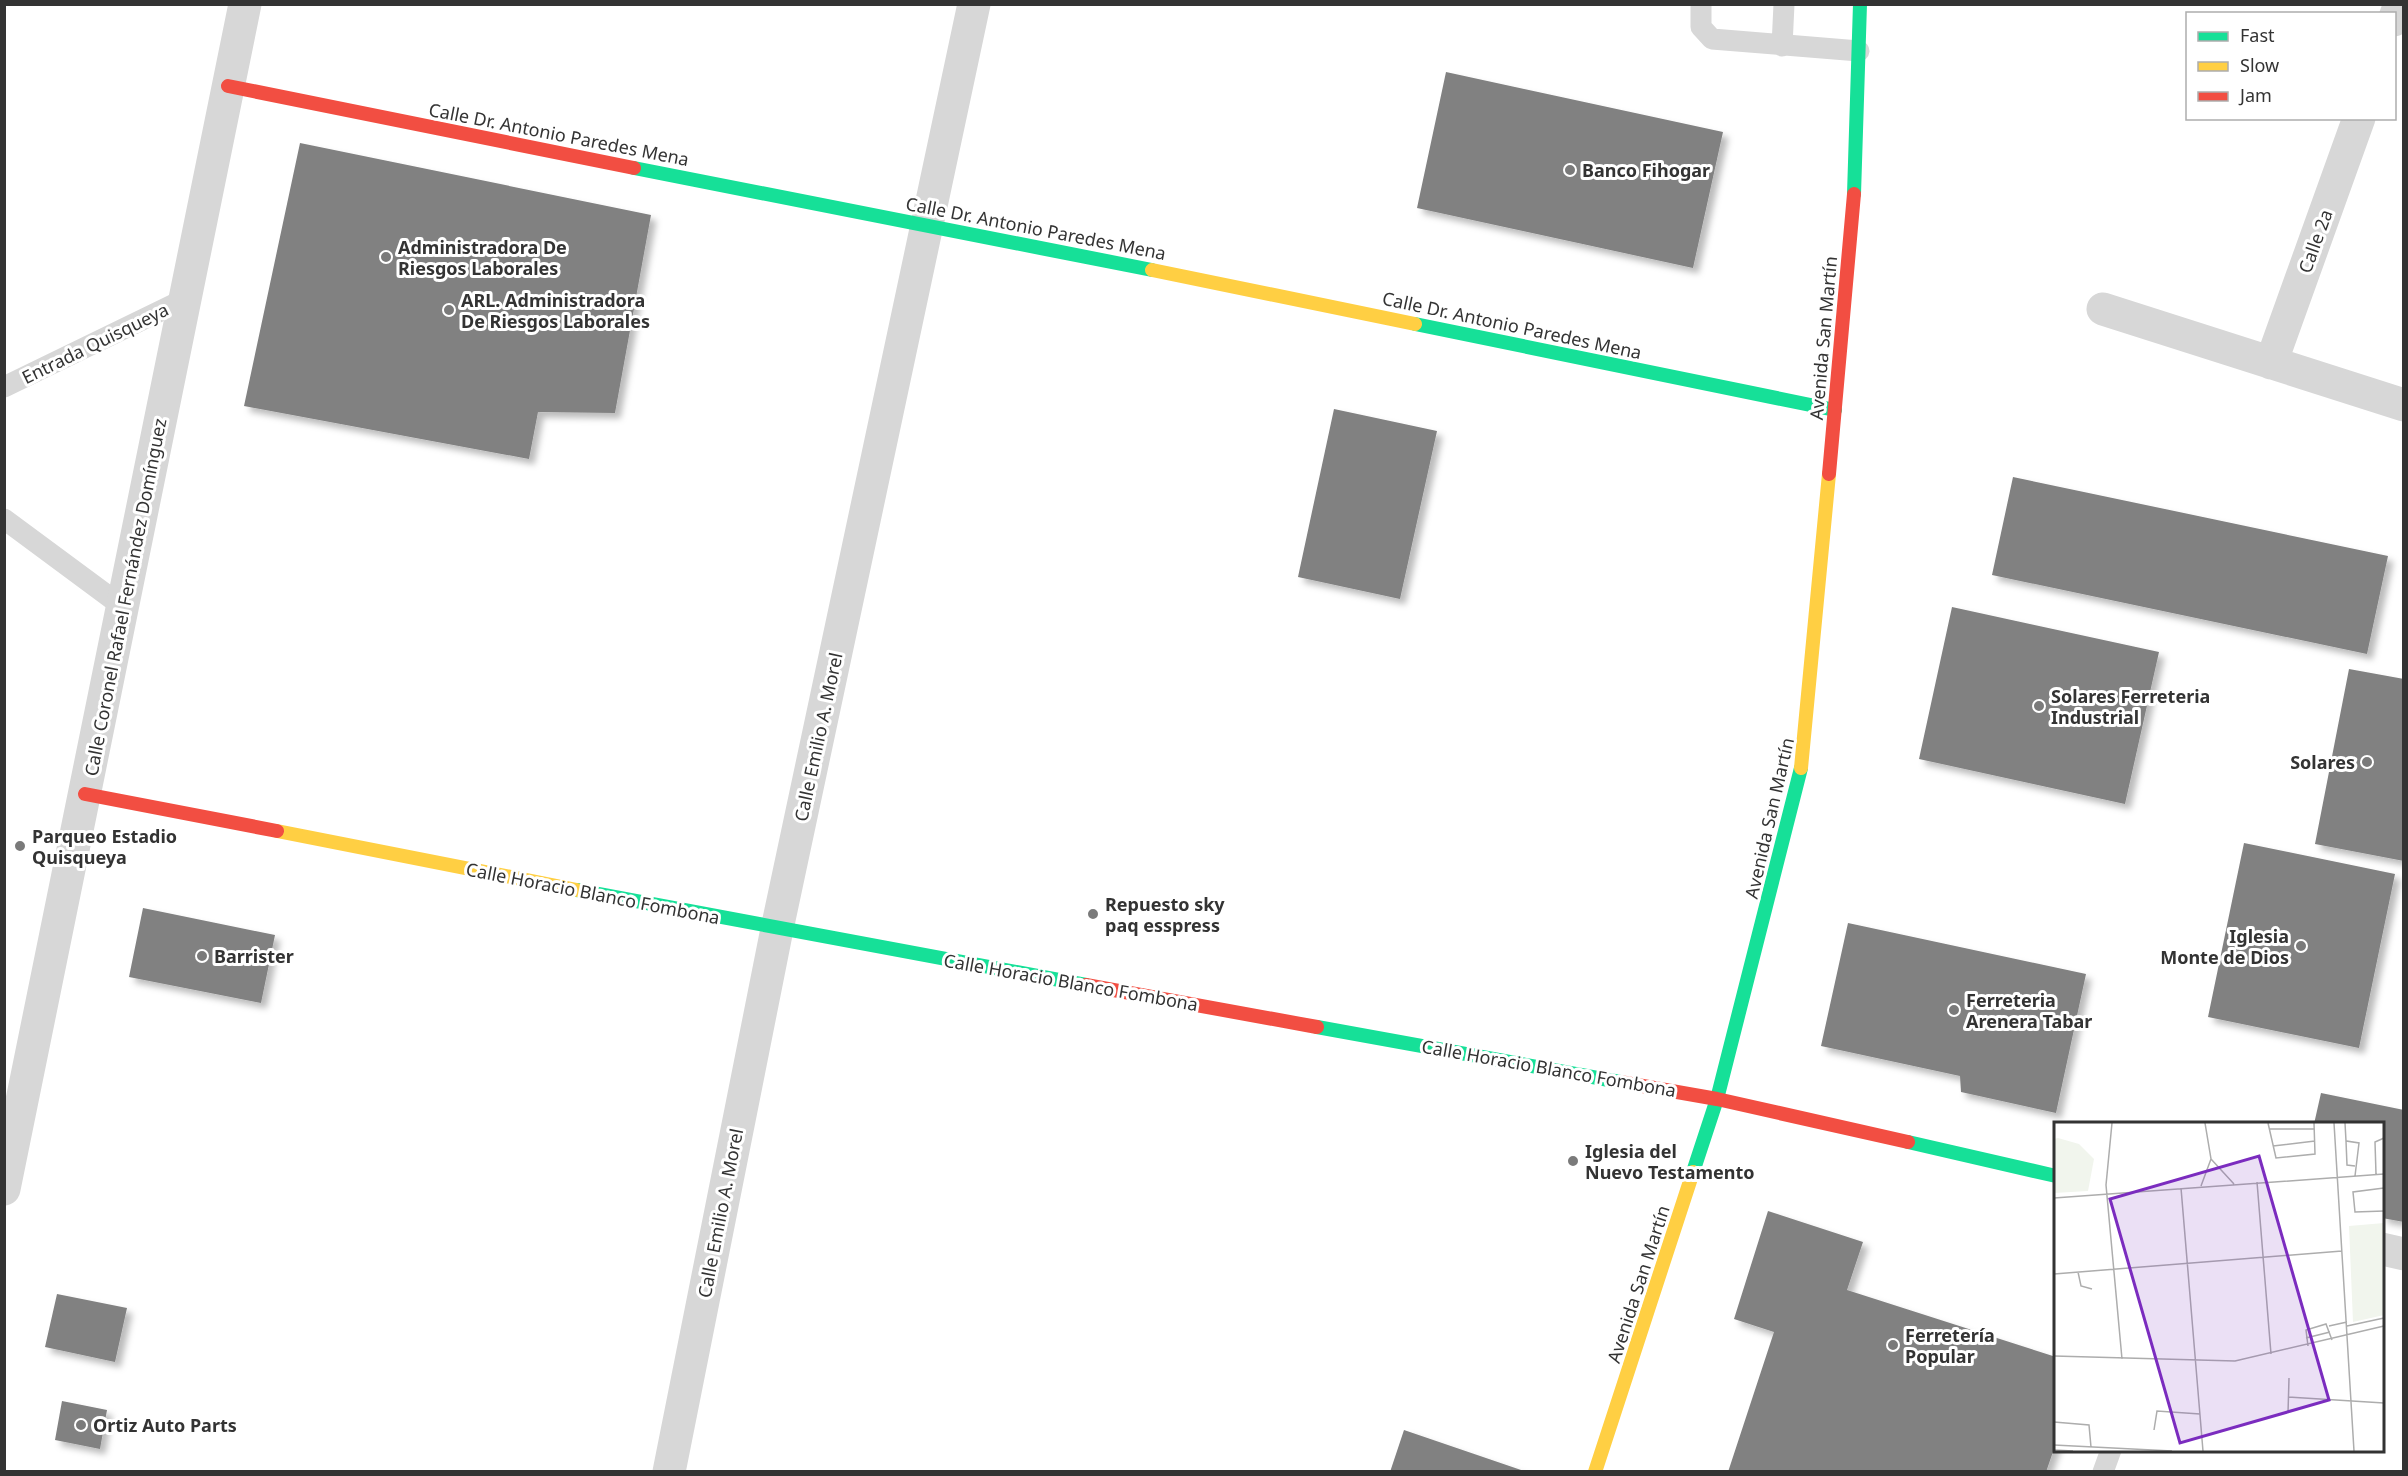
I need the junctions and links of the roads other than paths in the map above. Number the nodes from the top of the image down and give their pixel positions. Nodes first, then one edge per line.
1 (244, 4) edge
2 (974, 4) edge
3 (1701, 4) edge
4 (1784, 4) edge
5 (1860, 4) edge
6 (1782, 46) junction
7 (1859, 51) junction
8 (228, 86) junction
9 (2358, 120) edge
10 (929, 224) junction
11 (185, 299) junction
12 (2103, 309) dead end
13 (2271, 363) junction
14 (4, 387) edge
15 (2403, 405) edge
16 (1835, 410) junction
17 (4, 519) edge
18 (123, 607) junction
19 (85, 794) junction
20 (777, 929) junction
21 (1717, 1099) junction
22 (2054, 1176) edge
23 (4, 1189) edge
24 (2384, 1249) edge
25 (2403, 1254) edge
26 (2110, 1452) edge
27 (669, 1472) edge
28 (1595, 1472) edge
29 (2103, 1472) edge

1 - 8 street, Calle Coronel Rafael Fernández Domínguez
2 - 10 street, Calle Emilio A. Morel
3 - 6 lane
4 - 6 lane
5 - 7 street, Avenida San Martín
6 - 7 lane
7 - 16 street, Avenida San Martín
8 - 10 street, Calle Dr. Antonio Paredes Mena
8 - 11 street, Calle Coronel Rafael Fernández Domínguez
9 - 13 street, Calle 2a
10 - 16 street, Calle Dr. Antonio Paredes Mena
10 - 20 street, Calle Emilio A. Morel
11 - 14 lane, Entrada Quisqueya
11 - 18 street, Calle Coronel Rafael Fernández Domínguez
12 - 13 street
13 - 15 street
16 - 21 street, Avenida San Martín
17 - 18 lane
18 - 19 street, Calle Coronel Rafael Fernández Domínguez
19 - 20 street, Calle Horacio Blanco Fombona
19 - 23 street, Calle Coronel Rafael Fernández Domínguez
20 - 21 street, Calle Horacio Blanco Fombona
20 - 27 street, Calle Emilio A. Morel
21 - 22 street, Calle Horacio Blanco Fombona
21 - 28 street, Avenida San Martín
24 - 25 street
26 - 29 lane

